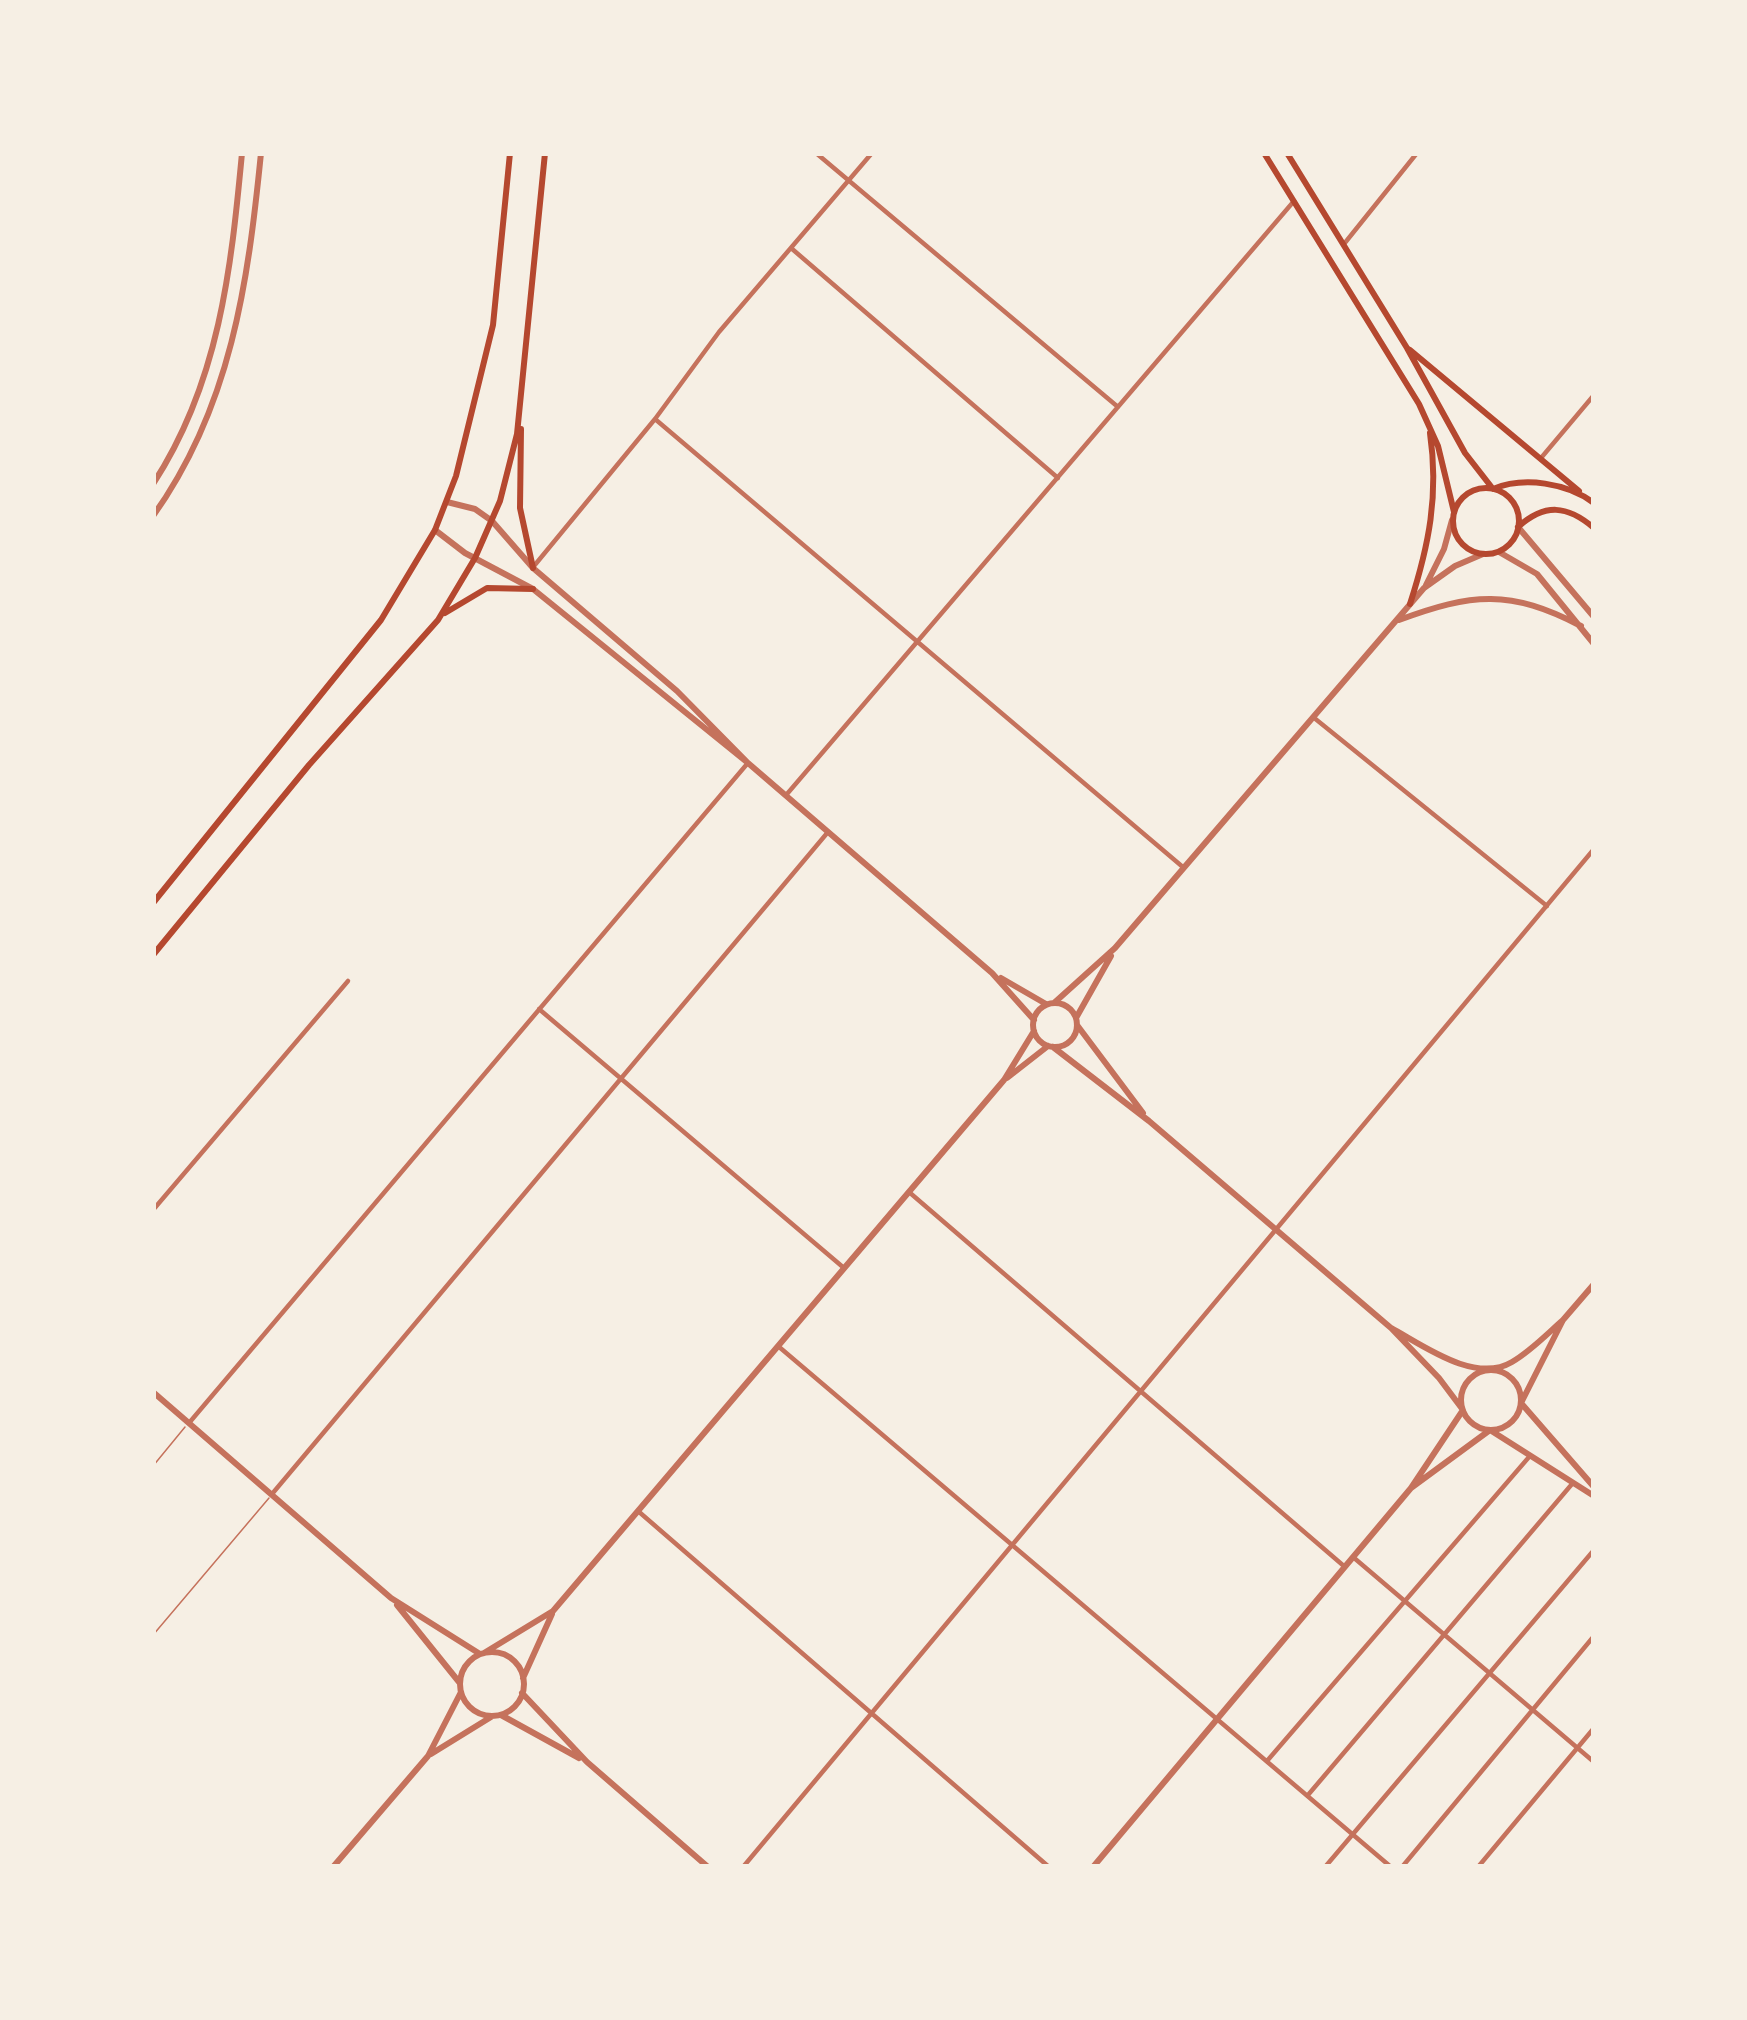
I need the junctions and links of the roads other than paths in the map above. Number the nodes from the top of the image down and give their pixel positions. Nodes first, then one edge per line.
1 (242, 153) edge
2 (261, 153) edge
3 (510, 153) edge
4 (544, 153) edge
5 (816, 153) edge
6 (872, 153) edge
7 (1264, 153) edge
8 (1287, 153) edge
9 (1417, 153) edge
10 (848, 181) junction
11 (1294, 201) junction
12 (1344, 244) junction
13 (791, 248) junction
14 (1407, 348) junction
15 (1594, 394) edge
16 (1118, 407) junction
17 (520, 412) junction
18 (656, 418) junction
19 (1429, 424) junction
20 (1541, 458) junction
21 (1058, 478) junction
22 (153, 484) edge
23 (1493, 489) junction
24 (1590, 500) edge
25 (447, 502) junction
26 (153, 516) edge
27 (1453, 516) junction
28 (492, 521) junction
29 (1519, 527) junction
30 (1594, 528) edge
31 (435, 530) junction
32 (1499, 552) junction
33 (1483, 554) junction
34 (475, 558) junction
35 (532, 568) junction
36 (1424, 588) junction
37 (533, 589) junction
38 (1410, 604) junction
39 (1594, 617) edge
40 (438, 620) junction
41 (1395, 622) junction
42 (1581, 626) junction
43 (919, 641) junction
44 (1594, 644) edge
45 (1313, 717) junction
46 (748, 763) junction
47 (786, 796) junction
48 (828, 832) junction
49 (1594, 849) edge
50 (1184, 868) junction
51 (153, 903) edge
52 (1547, 906) junction
53 (1115, 948) junction
54 (153, 955) edge
55 (992, 973) junction
56 (349, 981) dead end
57 (1050, 1004) junction
58 (539, 1009) junction
59 (1034, 1020) junction
60 (1077, 1021) junction
61 (1034, 1030) junction
62 (1051, 1046) junction
63 (621, 1078) junction
64 (1004, 1080) junction
65 (1149, 1120) junction
66 (909, 1192) junction
67 (153, 1210) edge
68 (1278, 1231) junction
69 (844, 1268) junction
70 (1594, 1284) edge
71 (1563, 1320) junction
72 (1391, 1328) junction
73 (778, 1346) junction
74 (1487, 1370) junction
75 (153, 1393) edge
76 (1141, 1394) junction
77 (1521, 1403) junction
78 (1463, 1410) junction
79 (189, 1423) junction
80 (1490, 1430) junction
81 (1529, 1457) junction
82 (153, 1466) edge
83 (1572, 1484) junction
84 (1411, 1488) junction
85 (1594, 1492) edge
86 (272, 1495) junction
87 (638, 1511) junction
88 (1013, 1546) junction
89 (1594, 1550) edge
90 (1353, 1557) junction
91 (1345, 1568) junction
92 (391, 1598) junction
93 (1405, 1601) junction
94 (554, 1611) junction
95 (153, 1635) edge
96 (1444, 1635) junction
97 (1594, 1636) edge
98 (482, 1654) junction
99 (1490, 1673) junction
100 (524, 1678) junction
101 (459, 1682) junction
102 (460, 1692) junction
103 (522, 1693) junction
104 (1533, 1710) junction
105 (872, 1713) junction
106 (496, 1715) junction
107 (1217, 1719) junction
108 (1594, 1728) edge
109 (1578, 1748) junction
110 (428, 1756) junction
111 (587, 1762) junction
112 (1267, 1762) junction
113 (1594, 1762) edge
114 (1307, 1796) junction
115 (1353, 1835) junction
116 (333, 1867) edge
117 (708, 1867) edge
118 (743, 1867) edge
119 (1049, 1867) edge
120 (1093, 1867) edge
121 (1325, 1867) edge
122 (1391, 1867) edge
123 (1402, 1867) edge
124 (1478, 1867) edge

1 - 22 street
2 - 26 street
3 - 25 main road
4 - 17 main road
5 - 10 street
6 - 10 street
7 - 11 main road
8 - 12 main road
9 - 12 street
10 - 13 street
10 - 16 street
11 - 16 street
11 - 19 main road
12 - 14 main road
13 - 18 street
13 - 21 street
14 - 20 main road
14 - 23 main road
15 - 20 street
16 - 21 street
17 - 28 main road
17 - 35 main road
18 - 35 street
18 - 43 street
19 - 27 main road
19 - 38 main road
20 - 24 main road
21 - 43 street
23 - 24 main road
23 - 27 main road
23 - 29 main road
25 - 28 street
25 - 31 main road
27 - 33 main road
27 - 36 street
28 - 34 main road
28 - 35 street
29 - 30 main road
29 - 32 main road
29 - 39 street
31 - 34 street
31 - 51 main road
32 - 33 main road
32 - 42 street
33 - 36 street
34 - 37 street
34 - 40 main road
35 - 46 street
36 - 38 street
37 - 40 main road
37 - 46 street
38 - 41 street
40 - 54 main road
41 - 42 street
41 - 45 street
42 - 44 street
43 - 47 street
43 - 50 street
45 - 50 street
45 - 52 street
46 - 47 street
46 - 58 street
47 - 48 street
48 - 55 street
48 - 63 street
49 - 52 street
50 - 53 street
52 - 68 street
53 - 57 street
53 - 60 street
55 - 57 street
55 - 59 street
56 - 67 street
57 - 59 street
57 - 60 street
58 - 63 street
58 - 79 street
59 - 61 street
60 - 62 street
60 - 65 street
61 - 62 street
61 - 64 street
62 - 64 street
62 - 65 street
63 - 69 street
63 - 86 street
64 - 66 street
65 - 68 street
66 - 69 street
66 - 76 street
68 - 72 street
68 - 76 street
69 - 73 street
70 - 71 street
71 - 74 street
71 - 77 street
72 - 74 street
72 - 78 street
73 - 87 street
73 - 88 street
74 - 77 street
74 - 78 street
75 - 79 street
76 - 88 street
76 - 91 street
77 - 80 street
77 - 85 street
78 - 80 street
78 - 84 street
79 - 82 lane
79 - 86 street
80 - 81 street
80 - 84 street
81 - 83 street
81 - 93 street
83 - 85 street
83 - 96 street
84 - 90 street
86 - 92 street
86 - 95 lane
87 - 94 street
87 - 105 street
88 - 105 street
88 - 107 street
89 - 99 street
90 - 91 street
90 - 93 street
91 - 107 street
92 - 98 street
92 - 101 street
93 - 96 street
93 - 112 street
94 - 98 street
94 - 100 street
96 - 99 street
96 - 114 street
97 - 104 street
98 - 100 street
98 - 101 street
99 - 104 street
99 - 115 street
100 - 103 street
101 - 102 street
102 - 106 street
102 - 110 street
103 - 106 street
103 - 111 street
104 - 109 street
104 - 123 street
105 - 118 street
105 - 119 street
106 - 110 street
106 - 111 street
107 - 112 street
107 - 120 street
108 - 109 street
109 - 113 street
109 - 124 street
110 - 116 street
111 - 117 street
112 - 114 street
114 - 115 street
115 - 121 street
115 - 122 street

